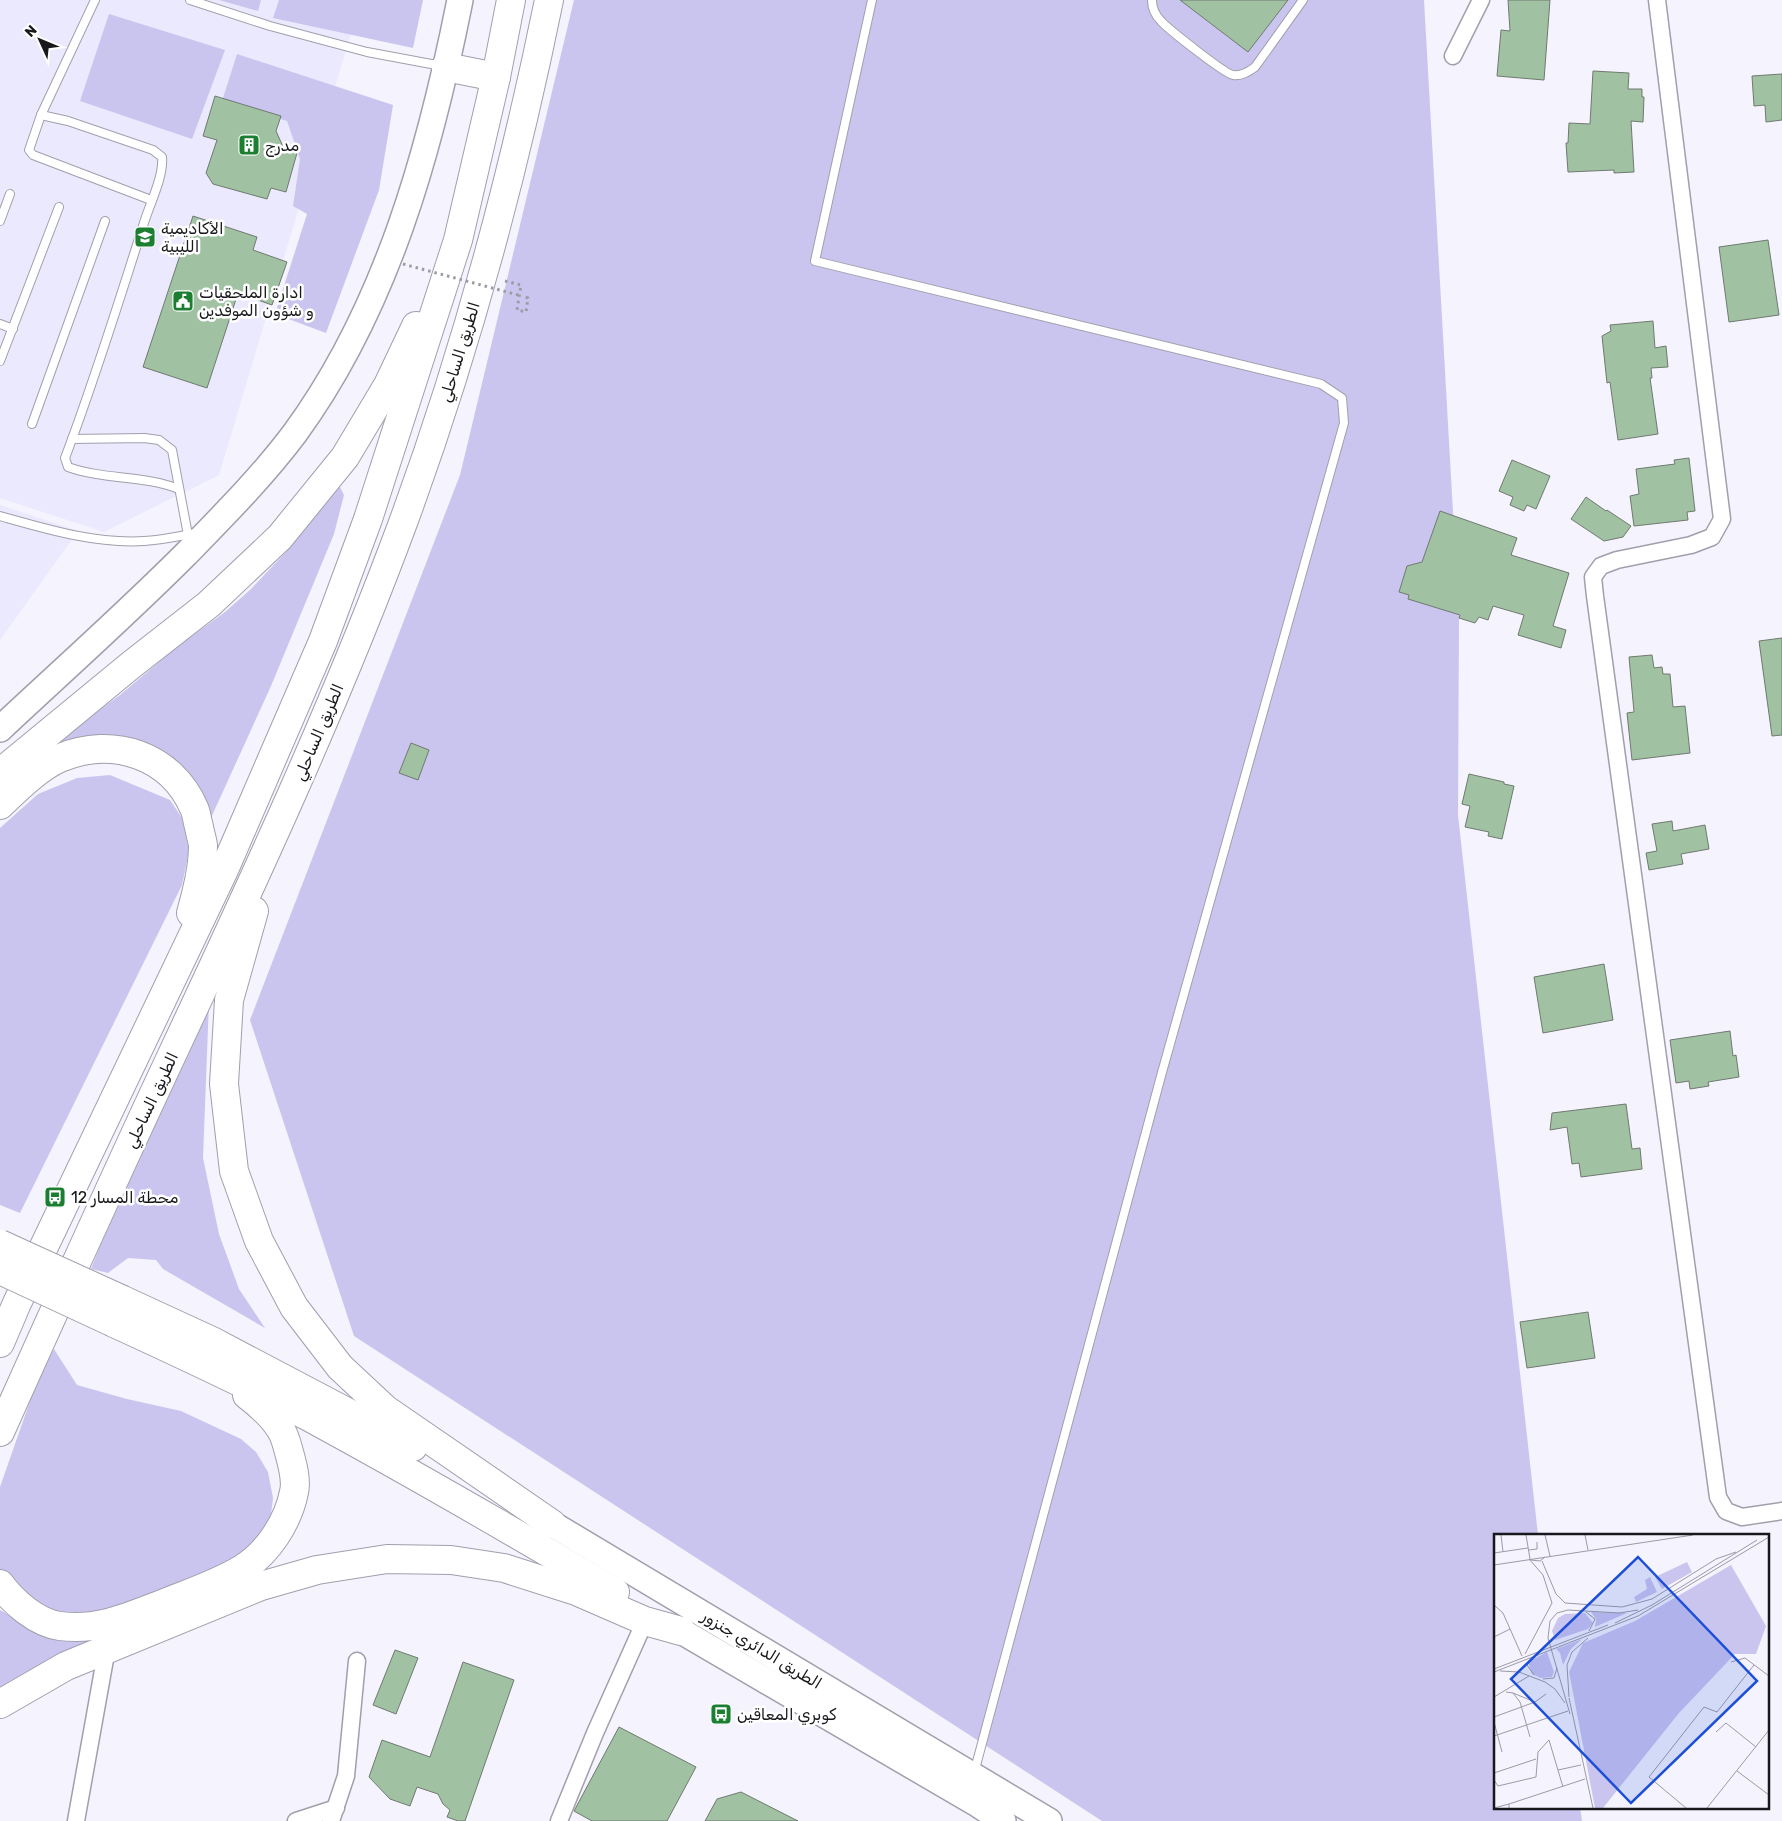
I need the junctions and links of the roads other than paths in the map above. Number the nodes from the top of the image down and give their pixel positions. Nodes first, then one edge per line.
1 (95, 0) edge
2 (190, 0) edge
3 (460, 0) edge
4 (511, 0) edge
5 (549, 0) edge
6 (872, 0) edge
7 (1152, 0) edge
8 (1302, 0) edge
9 (1481, 0) edge
10 (1657, 0) edge
11 (1453, 56) dead end
12 (446, 67) junction
13 (496, 77) junction
14 (41, 115) junction
15 (10, 194) dead end
16 (151, 200) junction
17 (59, 207) dead end
18 (0, 221) edge
19 (105, 221) dead end
20 (458, 240) junction
21 (0, 324) edge
22 (12, 329) junction
23 (0, 362) edge
24 (32, 424) dead end
25 (72, 439) junction
26 (179, 489) junction
27 (0, 516) edge
28 (198, 533) junction
29 (0, 729) edge
30 (0, 773) edge
31 (0, 805) edge
32 (274, 836) junction
33 (176, 972) junction
34 (0, 1244) edge
35 (0, 1270) edge
36 (118, 1311) junction
37 (8, 1312) edge
38 (0, 1342) edge
39 (215, 1369) junction
40 (0, 1432) edge
41 (1782, 1510) edge
42 (552, 1524) junction
43 (0, 1584) edge
44 (645, 1621) junction
45 (681, 1631) junction
46 (107, 1648) junction
47 (357, 1661) dead end
48 (0, 1704) edge
49 (973, 1775) junction
50 (334, 1814) edge
51 (76, 1821) edge
52 (296, 1821) edge
53 (559, 1821) edge
54 (1003, 1821) edge
55 (1049, 1821) edge

1 - 14 lane
2 - 12 lane
3 - 12 main road
4 - 13 highway, الطريق الساحلي
5 - 32 highway, الطريق الساحلي
6 - 49 lane
7 - 8 lane
9 - 11 street
10 - 41 street
12 - 13 highway
12 - 28 main road
13 - 20 highway, الطريق الساحلي
14 - 16 lane
14 - 16 lane
15 - 18 lane
16 - 25 lane
17 - 22 lane
19 - 24 lane
20 - 30 highway
20 - 33 highway, الطريق الساحلي
21 - 22 lane
22 - 23 lane
25 - 26 lane
25 - 26 lane
26 - 28 lane
27 - 28 lane
28 - 29 main road
31 - 33 highway
32 - 40 highway, الطريق الساحلي
32 - 42 highway
33 - 37 highway, الطريق الساحلي
34 - 36 highway, bridge
35 - 36 highway, bridge
36 - 39 highway
36 - 42 highway
37 - 38 highway, الطريق الساحلي
39 - 43 highway
39 - 45 highway
42 - 49 main road, الطريق الدائري جنزور
44 - 45 highway
44 - 46 highway
44 - 53 street
45 - 54 main road, الطريق الدائري جنزور
46 - 48 highway
46 - 51 street
47 - 50 street
49 - 55 main road, الطريق الدائري جنزور
50 - 52 street

